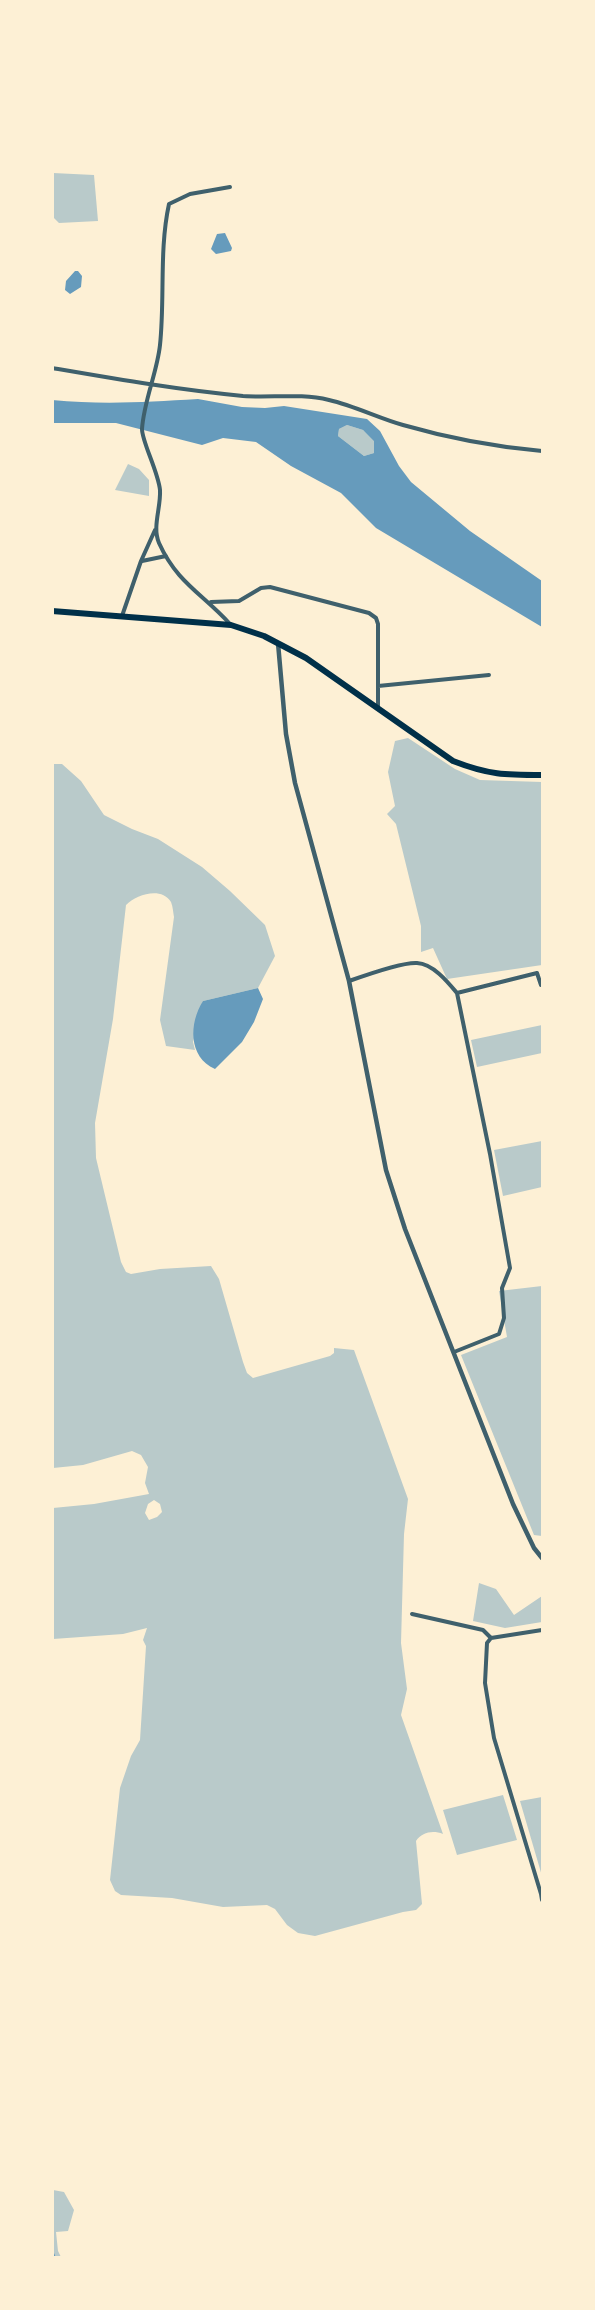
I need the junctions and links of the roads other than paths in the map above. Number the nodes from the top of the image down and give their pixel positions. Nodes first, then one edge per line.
1 (230, 187) dead end
2 (52, 368) edge
3 (150, 385) junction
4 (543, 451) edge
5 (155, 531) junction
6 (166, 556) junction
7 (141, 561) junction
8 (210, 602) junction
9 (52, 611) edge
10 (122, 616) junction
11 (231, 625) junction
12 (278, 643) junction
13 (489, 675) dead end
14 (378, 686) junction
15 (378, 710) junction
16 (543, 775) edge
17 (349, 981) junction
18 (541, 985) dead end
19 (457, 993) junction
20 (454, 1352) junction
21 (543, 1558) edge
22 (412, 1614) dead end
23 (543, 1630) edge
24 (491, 1638) junction
25 (542, 1894) edge
26 (543, 1900) edge

1 - 3 street
2 - 3 street
3 - 4 street
3 - 5 street
5 - 6 street
5 - 7 street
6 - 7 street
6 - 8 street
7 - 10 street
8 - 11 street
8 - 14 street
9 - 10 main road
10 - 11 main road
11 - 12 main road
12 - 15 main road
12 - 17 street
13 - 14 street
14 - 15 street
15 - 16 main road
17 - 19 street
17 - 20 street
18 - 19 street
19 - 20 street
20 - 21 street
22 - 24 street
23 - 24 street
24 - 25 street
25 - 26 street

